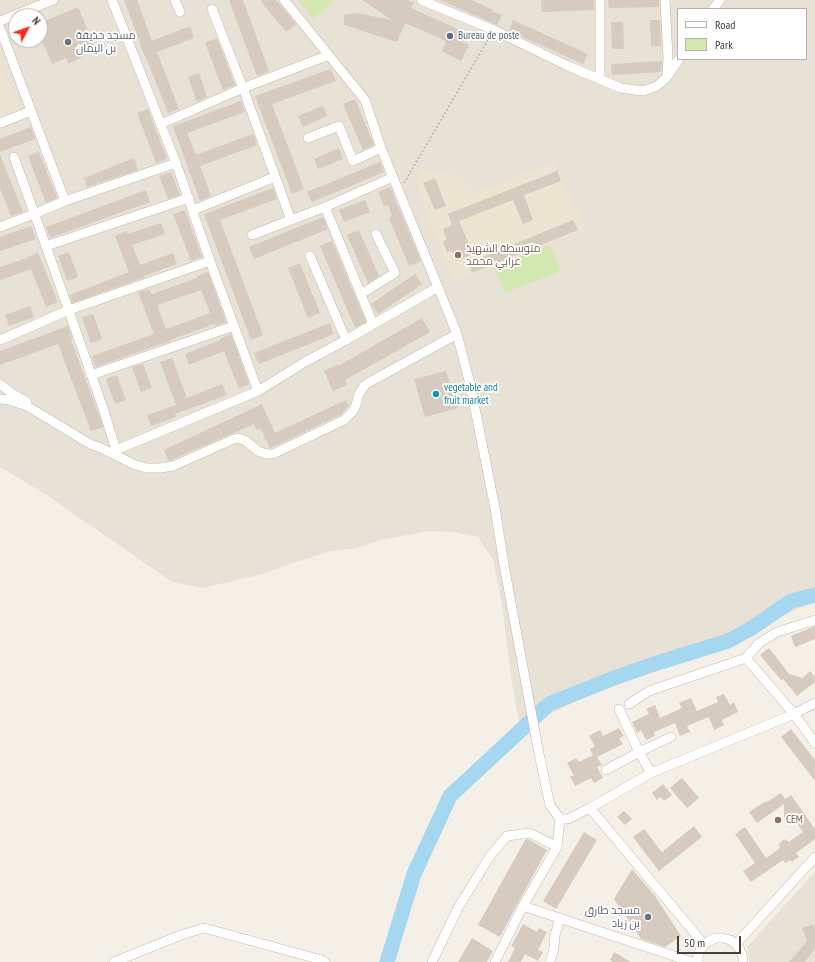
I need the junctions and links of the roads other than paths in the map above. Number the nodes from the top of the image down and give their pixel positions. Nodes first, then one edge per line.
1 (53, 0) edge
2 (112, 0) edge
3 (175, 0) edge
4 (284, 0) edge
5 (421, 0) edge
6 (600, 0) edge
7 (665, 0) edge
8 (720, 0) edge
9 (714, 8) edge
10 (212, 9) dead end
11 (180, 12) dead end
12 (0, 21) edge
13 (0, 28) edge
14 (329, 55) junction
15 (678, 60) edge
16 (667, 77) junction
17 (600, 80) junction
18 (243, 88) junction
19 (31, 111) junction
20 (0, 123) edge
21 (161, 124) junction
22 (308, 138) dead end
23 (381, 148) junction
24 (14, 157) dead end
25 (176, 163) junction
26 (275, 177) junction
27 (393, 177) junction
28 (189, 198) junction
29 (65, 201) junction
30 (325, 207) junction
31 (192, 210) junction
32 (34, 214) junction
33 (291, 220) junction
34 (0, 225) edge
35 (376, 234) dead end
36 (252, 235) dead end
37 (46, 246) junction
38 (310, 256) dead end
39 (210, 261) junction
40 (438, 287) junction
41 (361, 294) junction
42 (69, 310) junction
43 (373, 324) junction
44 (234, 326) junction
45 (457, 334) junction
46 (0, 340) edge
47 (346, 340) junction
48 (91, 375) junction
49 (0, 384) edge
50 (258, 391) junction
51 (0, 399) edge
52 (101, 448) junction
53 (815, 620) edge
54 (746, 658) junction
55 (629, 704) dead end
56 (815, 704) edge
57 (619, 709) dead end
58 (794, 714) junction
59 (672, 737) dead end
60 (815, 743) edge
61 (639, 752) junction
62 (606, 770) dead end
63 (651, 773) junction
64 (590, 808) junction
65 (560, 819) junction
66 (557, 847) junction
67 (815, 857) edge
68 (522, 906) junction
69 (560, 918) junction
70 (736, 944) junction
71 (704, 945) junction
72 (125, 960) edge
73 (114, 962) edge
74 (325, 962) edge
75 (432, 962) edge
76 (495, 962) edge
77 (550, 962) edge
78 (692, 962) edge
79 (698, 962) edge
80 (743, 962) edge

1 - 12 street
2 - 21 street
3 - 11 street
4 - 14 street
5 - 17 street
6 - 17 street
7 - 16 street
8 - 9 street
10 - 18 street
13 - 19 street
14 - 18 street
14 - 23 street
15 - 16 street
16 - 17 street
18 - 21 street
18 - 26 street
19 - 20 street
19 - 29 street
21 - 25 street
22 - 23 street
23 - 27 street
24 - 32 street
25 - 28 street
25 - 29 street
26 - 31 street
26 - 33 street
27 - 30 street
27 - 40 street
28 - 31 street
28 - 37 street
29 - 32 street
30 - 33 street
30 - 41 street
31 - 39 street
32 - 34 street
32 - 37 street
33 - 36 street
35 - 41 street
37 - 42 street
38 - 47 street
39 - 42 street
39 - 44 street
40 - 43 street
40 - 45 street
41 - 43 street
42 - 46 street
42 - 48 street
43 - 47 street
44 - 48 street
44 - 50 street
45 - 52 street
45 - 65 street
47 - 50 street
48 - 50 street
49 - 52 street
51 - 52 street
53 - 54 street
54 - 55 street
54 - 58 street
56 - 58 street
57 - 61 street
58 - 60 street
58 - 63 street
59 - 61 street
61 - 62 street
61 - 63 street
63 - 64 street
64 - 65 street
64 - 71 street
65 - 66 street
66 - 68 street
66 - 75 street
67 - 70 street
68 - 69 street
68 - 76 street
69 - 77 street
69 - 78 street
70 - 71 street
70 - 80 street
71 - 79 street
72 - 73 street
72 - 74 street

